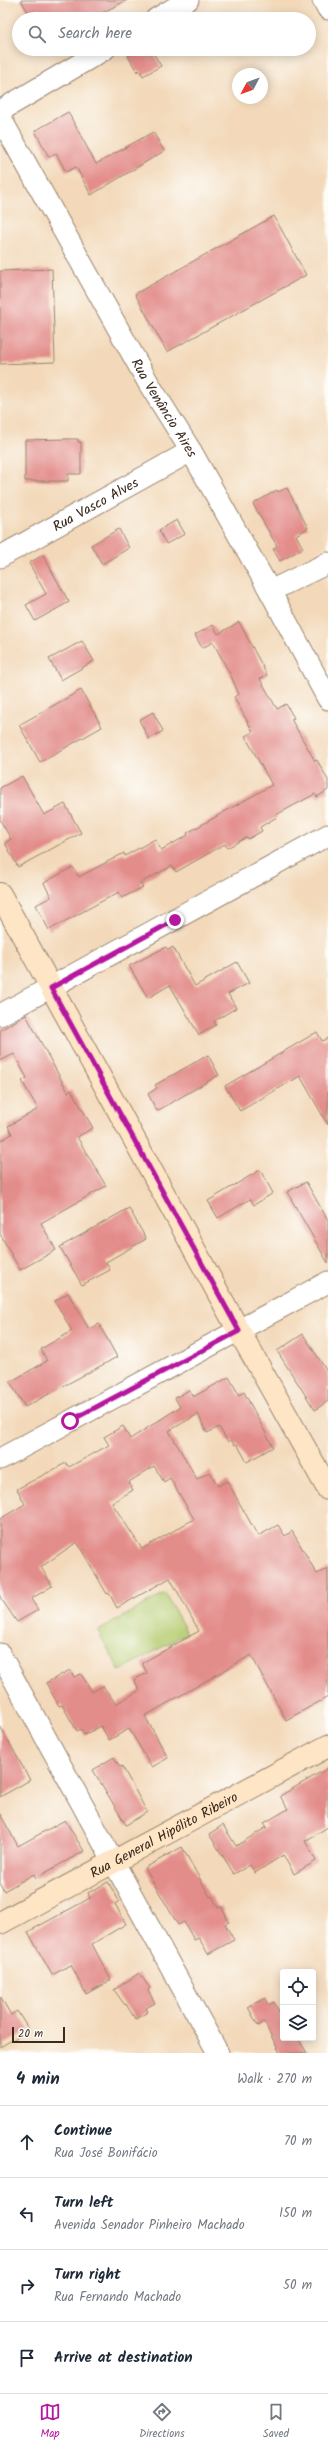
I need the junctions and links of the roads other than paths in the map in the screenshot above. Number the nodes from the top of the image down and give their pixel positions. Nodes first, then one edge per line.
1 (188, 0) edge
2 (323, 0) edge
3 (328, 9) edge
4 (168, 12) edge
5 (93, 56) edge
6 (0, 111) edge
7 (0, 117) edge
8 (191, 451) junction
9 (0, 557) edge
10 (328, 562) edge
11 (270, 591) junction
12 (328, 699) edge
13 (328, 835) edge
14 (0, 894) edge
15 (51, 988) junction
16 (0, 1015) edge
17 (328, 1282) edge
18 (239, 1331) junction
19 (0, 1458) edge
20 (328, 1489) edge
21 (0, 1654) edge
22 (328, 1746) edge
23 (114, 1862) junction
24 (0, 1923) edge
25 (218, 2053) edge

1 - 4 street
2 - 3 street
5 - 6 street
7 - 8 street, Rua Venâncio Aires
8 - 9 street, Rua Vasco Alves
8 - 11 street, Rua Venâncio Aires
10 - 11 street
11 - 12 street, Rua Venâncio Aires
13 - 15 street
14 - 15 main road
15 - 16 street
15 - 18 main road
17 - 18 street
18 - 19 street
18 - 20 main road
21 - 23 street
22 - 23 main road, Rua General Hipólito Ribeiro
23 - 24 main road, Rua General Hipólito Ribeiro
23 - 25 street

